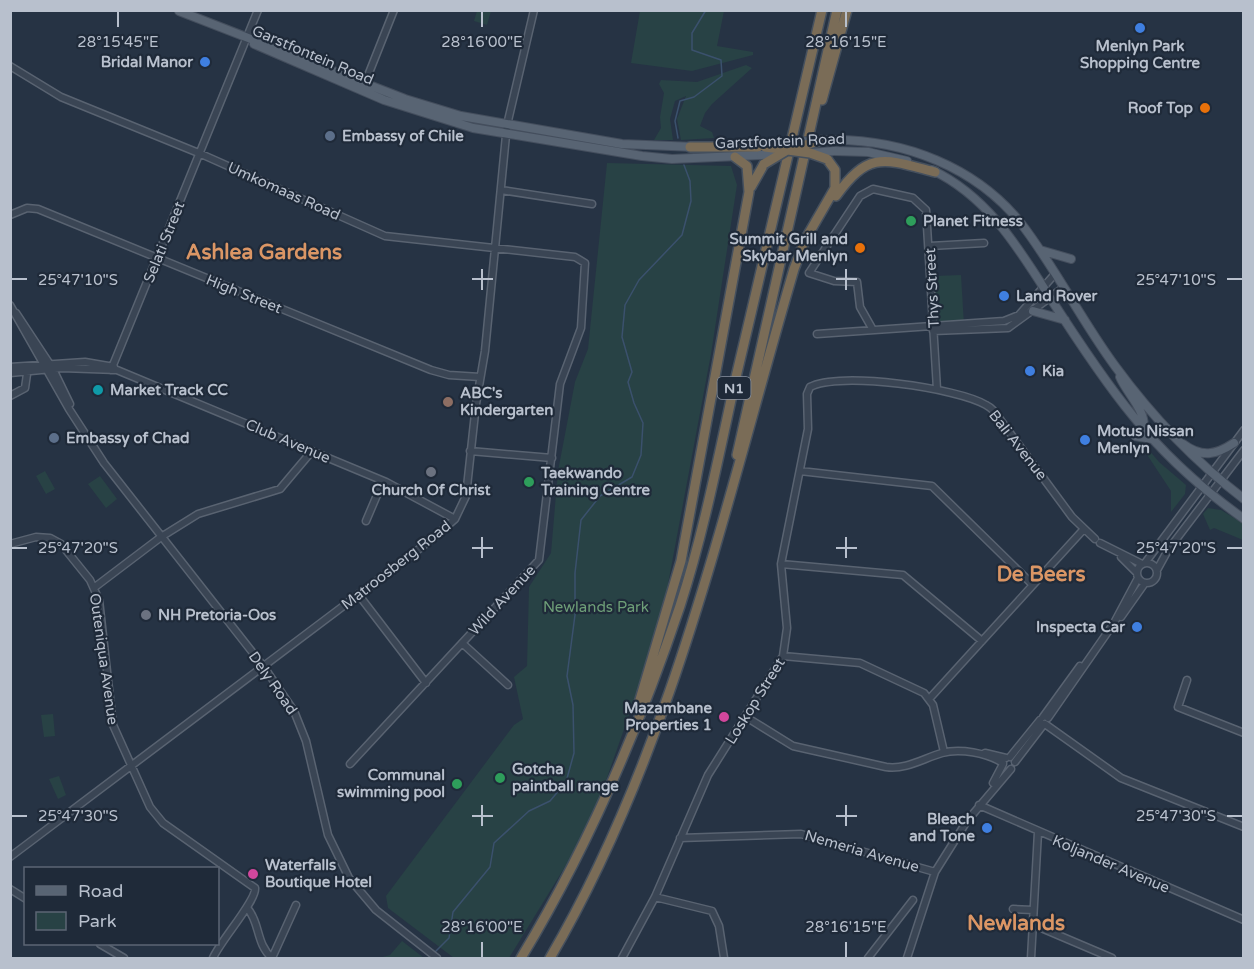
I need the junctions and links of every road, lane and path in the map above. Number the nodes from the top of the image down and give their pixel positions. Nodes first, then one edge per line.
1 (260, 10) edge
2 (394, 10) edge
3 (534, 10) edge
4 (822, 10) edge
5 (837, 10) edge
6 (847, 10) edge
7 (178, 11) edge
8 (249, 39) junction
9 (10, 66) edge
10 (364, 83) junction
11 (507, 125) junction
12 (810, 127) junction
13 (506, 135) junction
14 (824, 140) junction
15 (690, 147) joint
16 (789, 149) junction
17 (763, 152) junction
18 (810, 153) junction
19 (201, 154) junction
20 (778, 154) junction
21 (735, 156) junction
22 (935, 172) junction
23 (501, 190) junction
24 (749, 192) junction
25 (592, 204) dead end
26 (10, 215) edge
27 (814, 225) junction
28 (984, 243) dead end
29 (930, 246) junction
30 (496, 249) junction
31 (1039, 249) junction
32 (575, 256) joint
33 (158, 258) junction
34 (1071, 259) dead end
35 (1054, 275) junction
36 (1043, 286) junction
37 (1063, 288) junction
38 (1051, 298) junction
39 (11, 307) edge
40 (1033, 311) junction
41 (1066, 321) junction
42 (935, 329) junction
43 (873, 330) junction
44 (817, 334) dead end
45 (10, 367) edge
46 (48, 367) junction
47 (1116, 367) junction
48 (28, 368) junction
49 (114, 368) junction
50 (10, 373) edge
51 (480, 377) junction
52 (810, 387) joint
53 (937, 389) junction
54 (10, 396) edge
55 (1143, 429) junction
56 (1244, 430) edge
57 (1135, 436) dead end
58 (1172, 437) junction
59 (1152, 439) junction
60 (1234, 443) junction
61 (1244, 450) edge
62 (312, 451) junction
63 (470, 451) junction
64 (552, 458) junction
65 (800, 471) junction
66 (1210, 474) junction
67 (383, 481) junction
68 (1220, 482) junction
69 (1200, 486) junction
70 (1210, 495) junction
71 (1244, 499) edge
72 (454, 519) junction
73 (1244, 519) edge
74 (366, 521) dead end
75 (722, 521) junction
76 (1083, 530) junction
77 (161, 537) junction
78 (10, 544) edge
79 (1116, 553) junction
80 (1143, 563) junction
81 (781, 564) junction
82 (1157, 570) junction
83 (1137, 576) junction
84 (1145, 583) junction
85 (1033, 585) junction
86 (94, 587) junction
87 (358, 594) junction
88 (1127, 605) junction
89 (982, 641) junction
90 (462, 643) junction
91 (783, 656) junction
92 (264, 667) junction
93 (1186, 680) dead end
94 (426, 683) junction
95 (508, 685) dead end
96 (930, 698) junction
97 (746, 717) junction
98 (1045, 721) junction
99 (1244, 733) edge
100 (944, 752) junction
101 (621, 758) junction
102 (1007, 761) junction
103 (350, 764) dead end
104 (130, 767) junction
105 (987, 794) junction
106 (979, 805) junction
107 (1244, 827) edge
108 (1038, 832) junction
109 (680, 838) junction
110 (10, 857) edge
111 (936, 872) junction
112 (10, 889) edge
113 (655, 897) junction
114 (24, 898) edge
115 (913, 900) dead end
116 (296, 905) dead end
117 (248, 909) junction
118 (1013, 909) dead end
119 (1033, 910) junction
120 (1244, 921) edge
121 (1032, 924) junction
122 (101, 945) edge
123 (124, 958) edge
124 (213, 958) edge
125 (272, 958) edge
126 (436, 958) edge
127 (521, 958) edge
128 (550, 958) edge
129 (622, 958) edge
130 (724, 958) edge
131 (868, 958) edge
132 (907, 958) edge
133 (1031, 958) edge
134 (1112, 958) edge

1 - 8 street, Selati Street
2 - 10 street
3 - 11 street, Matroosberg Road
4 - 101 highway, N1
5 - 12 highway, N1
6 - 12 highway
7 - 8 main road, Garstfontein Road
8 - 10 main road, Garstfontein Road
8 - 13 main road, Garstfontein Road
8 - 19 street, Selati Street
9 - 19 street, Umkomaas Road
10 - 11 main road, Garstfontein Road
11 - 13 street, Matroosberg Road
11 - 15 main road, Garstfontein Road
12 - 75 highway, N1
13 - 21 main road, Garstfontein Road
13 - 23 street, Matroosberg Road
14 - 16 highway, bridge
14 - 17 main road, Garstfontein Road, bridge
14 - 31 main road, Garstfontein Road, bridge
15 - 17 highway
16 - 17 highway, bridge
16 - 18 highway, bridge
16 - 20 highway, bridge
17 - 20 highway, bridge
17 - 21 main road, Garstfontein Road
17 - 24 highway
18 - 20 main road, Garstfontein Road, bridge
18 - 22 main road, Garstfontein Road, bridge
18 - 27 highway, bridge
19 - 30 street, Umkomaas Road
19 - 33 street, Selati Street
21 - 24 highway
22 - 27 highway
22 - 36 main road, Garstfontein Road
23 - 25 street
23 - 30 street, Matroosberg Road
24 - 101 highway
26 - 33 street, High Street
27 - 75 highway
28 - 29 street
29 - 42 street, Thys Street
29 - 43 street, Thys Street
30 - 32 street, Umkomaas Road
30 - 51 street, Matroosberg Road
31 - 34 main road
31 - 35 main road, Garstfontein Road
32 - 64 street, Wild Avenue
33 - 49 street, Selati Street
33 - 51 street, High Street
35 - 36 street
35 - 37 main road, Garstfontein Road
36 - 38 main road, Garstfontein Road
36 - 42 street
37 - 38 street
37 - 47 main road, Garstfontein Road
38 - 40 street
38 - 41 main road, Garstfontein Road
39 - 46 street, Dely Road
40 - 41 main road
40 - 42 street
41 - 55 main road, Garstfontein Road
42 - 43 street
42 - 53 street, Thys Street
43 - 44 street
45 - 48 street, Club Avenue
46 - 48 street, Club Avenue
46 - 49 street, Club Avenue
46 - 77 street, Dely Road
47 - 55 main road
47 - 58 main road, Garstfontein Road
48 - 50 street, Club Avenue
48 - 54 street
49 - 62 street, Club Avenue
51 - 63 street, Matroosberg Road
52 - 53 street, Bali Avenue
52 - 65 street, Loskop Street
53 - 76 street, Bali Avenue
55 - 59 main road, Garstfontein Road
56 - 60 street
57 - 59 main road
58 - 60 main road
58 - 66 main road, Garstfontein Road
59 - 69 main road, Garstfontein Road
60 - 66 street
61 - 68 street
62 - 67 street, Club Avenue
62 - 77 street
63 - 64 street
63 - 72 street, Matroosberg Road
64 - 90 street, Wild Avenue
65 - 81 street, Loskop Street
65 - 85 street
66 - 68 main road, Garstfontein Road
66 - 69 street
67 - 72 street, Club Avenue
67 - 74 street
68 - 70 street
68 - 71 main road, Garstfontein Road
69 - 70 main road, Garstfontein Road
69 - 80 street
70 - 73 main road, Garstfontein Road
70 - 82 street
72 - 87 street, Matroosberg Road
75 - 128 highway, N1
76 - 79 street, Bali Avenue
76 - 85 street
77 - 86 street
77 - 92 street, Dely Road
78 - 86 street, Outeniqua Avenue
79 - 80 street, Bali Avenue
79 - 83 street, Bali Avenue
80 - 82 street
80 - 83 street
81 - 89 street
81 - 91 street, Loskop Street
82 - 84 street
83 - 84 street
83 - 88 street
84 - 88 street
85 - 89 street
86 - 104 street, Outeniqua Avenue
87 - 92 street, Matroosberg Road
87 - 94 street
88 - 98 street
89 - 96 street
90 - 94 street, Wild Avenue
90 - 95 street
91 - 96 street
91 - 97 street, Loskop Street
92 - 104 street, Matroosberg Road
92 - 126 street, Dely Road
93 - 99 street
94 - 103 street, Wild Avenue
96 - 100 street
97 - 100 street
97 - 109 street, Loskop Street
98 - 102 street
98 - 107 street
100 - 102 street
101 - 127 highway, N1
102 - 105 street
102 - 105 street
104 - 110 street, Matroosberg Road
104 - 117 street, Outeniqua Avenue
105 - 106 street
106 - 108 street, Koljander Avenue
106 - 111 street
108 - 119 street
108 - 120 street, Koljander Avenue
109 - 111 street, Nemeria Avenue
109 - 113 street, Loskop Street
111 - 132 street
112 - 114 street
113 - 129 street, Loskop Street
113 - 130 street
115 - 131 street
116 - 125 street
117 - 124 street
117 - 125 street
118 - 119 street
119 - 121 street
121 - 133 street
121 - 134 street
122 - 123 street

